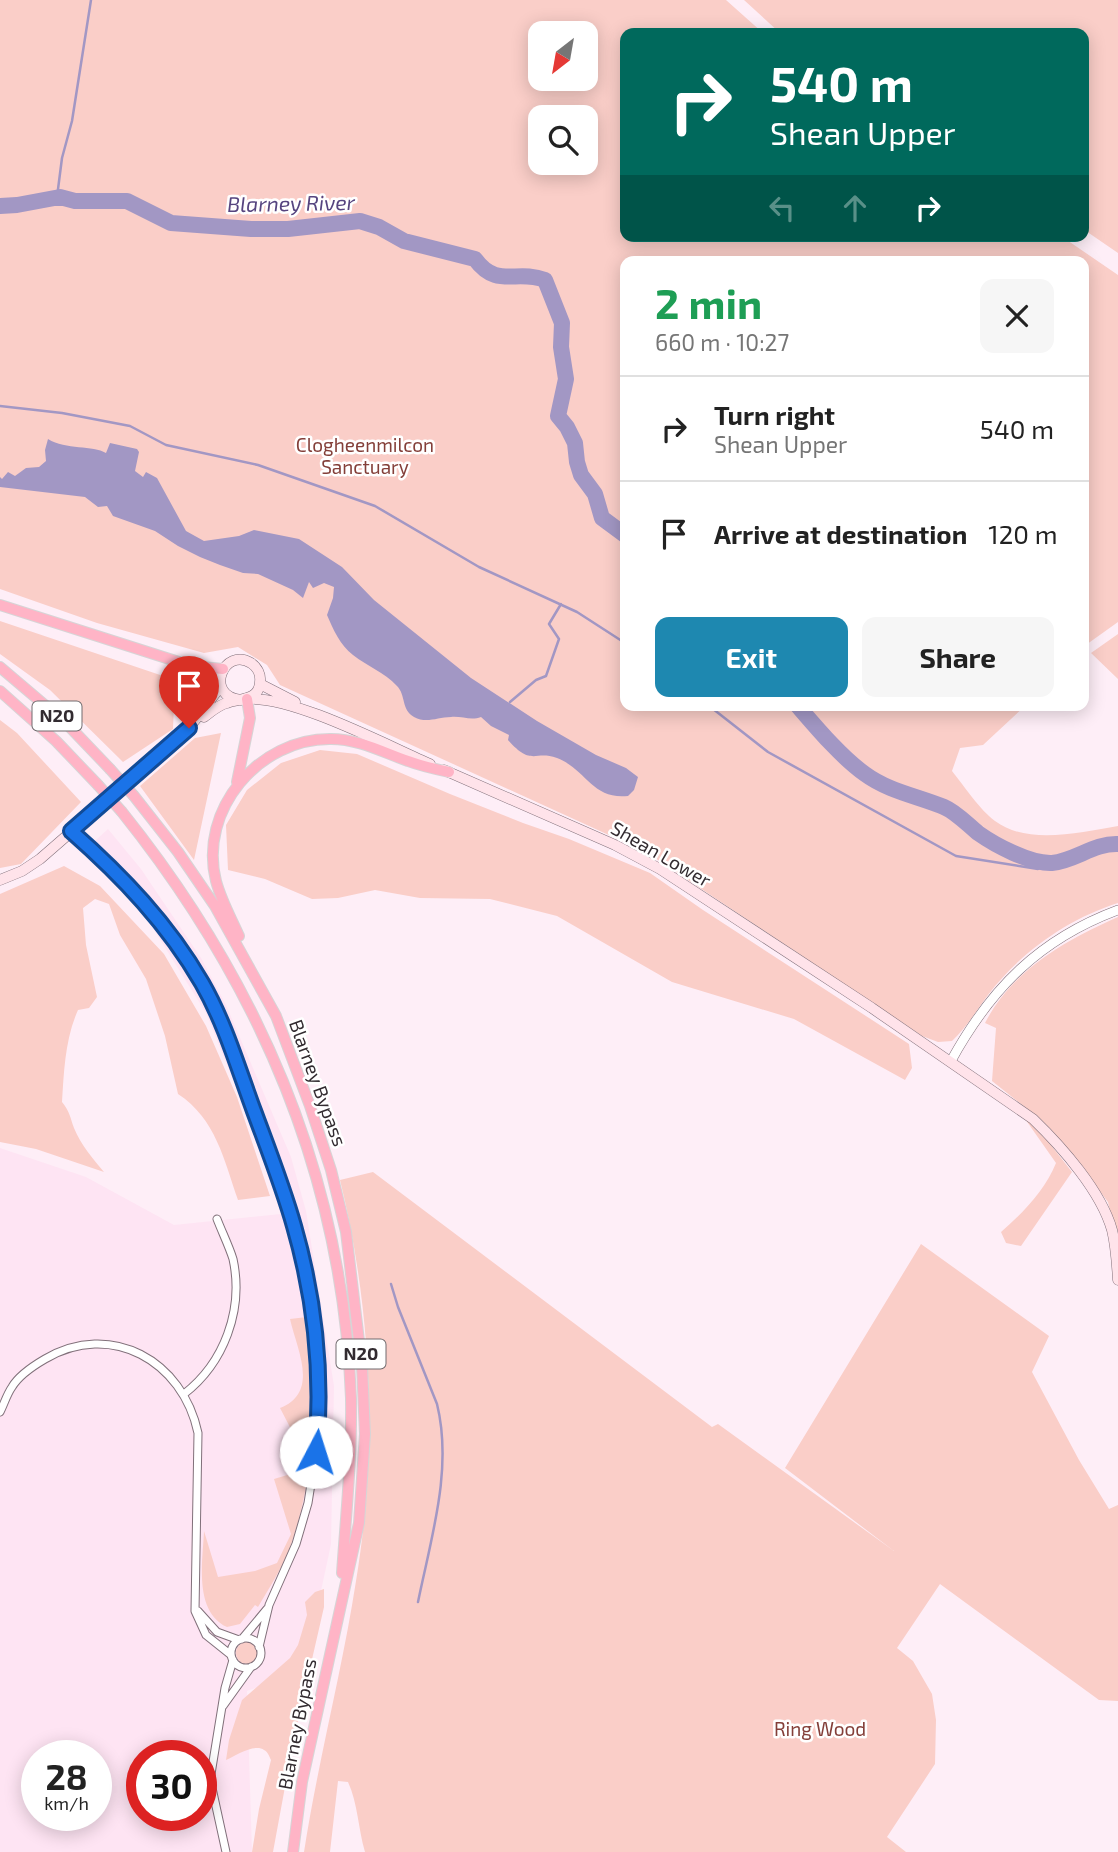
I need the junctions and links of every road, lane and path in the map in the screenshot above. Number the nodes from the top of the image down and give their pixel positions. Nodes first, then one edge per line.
1 (0, 605) edge
2 (0, 667) edge
3 (223, 669) junction
4 (260, 684) junction
5 (221, 686) junction
6 (0, 691) edge
7 (245, 699) junction
8 (329, 720) junction
9 (189, 728) junction
10 (449, 772) junction
11 (237, 785) junction
12 (71, 831) junction
13 (0, 880) edge
14 (1118, 910) edge
15 (276, 1016) junction
16 (951, 1061) junction
17 (217, 1219) dead end
18 (1118, 1280) edge
19 (184, 1394) junction
20 (0, 1412) edge
21 (339, 1604) junction
22 (269, 1605) junction
23 (195, 1607) junction
24 (240, 1640) junction
25 (259, 1647) junction
26 (232, 1657) junction
27 (252, 1667) junction
28 (223, 1707) junction
29 (226, 1852) edge
30 (293, 1852) edge

1 - 3 highway
2 - 15 highway, Blarney Bypass / N20, bridge
3 - 4 main road
3 - 5 main road
4 - 7 main road
4 - 8 main road, Shean Lower
5 - 7 main road
5 - 9 main road
6 - 21 highway, Blarney Bypass / N20, bridge
7 - 8 main road, Shean Lower
7 - 9 main road
7 - 11 highway
8 - 10 main road, Shean Lower
9 - 12 main road
10 - 11 highway
10 - 16 main road, Shean Lower
11 - 15 highway
12 - 13 main road
12 - 22 street
14 - 16 street
15 - 21 highway, Blarney Bypass / N20
16 - 18 main road, Shean Lower
17 - 19 street
19 - 20 street
19 - 23 street
21 - 30 highway, Blarney Bypass / N20
22 - 24 street
22 - 25 street
23 - 24 street
23 - 26 street
24 - 25 street
24 - 26 street
25 - 27 street
26 - 27 street
26 - 28 street
27 - 28 street
28 - 29 street

